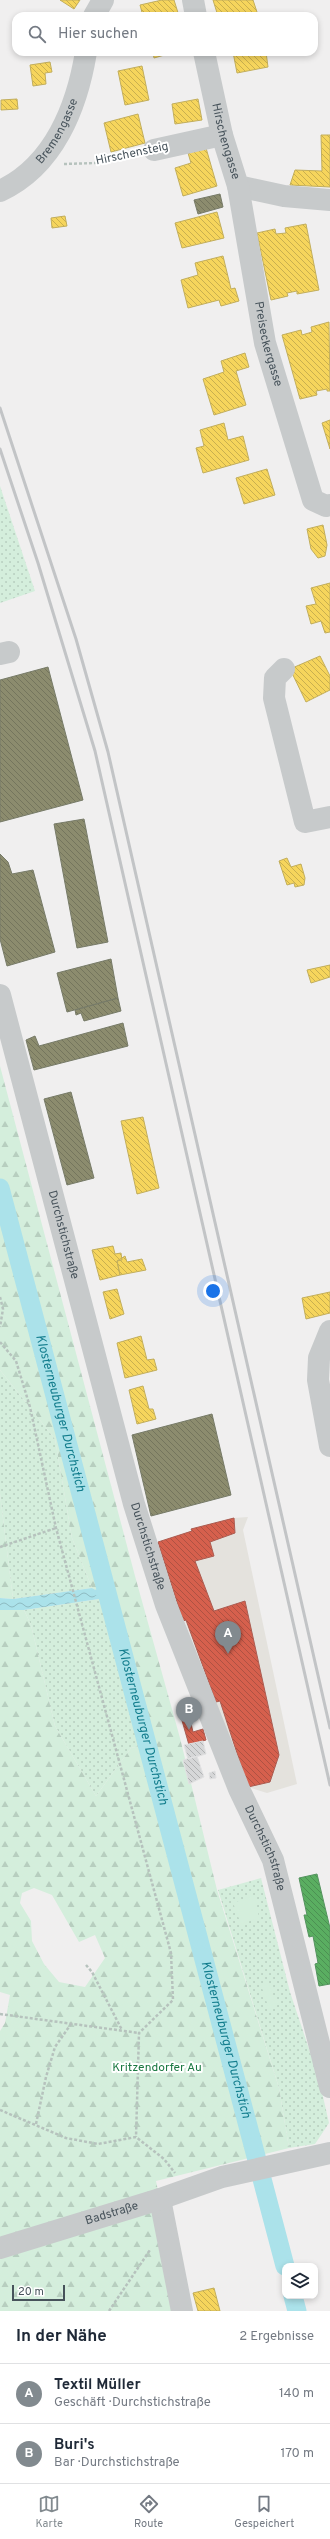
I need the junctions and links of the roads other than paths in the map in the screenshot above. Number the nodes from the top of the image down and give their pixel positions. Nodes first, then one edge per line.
1 (103, 0) edge
2 (193, 0) edge
3 (96, 12) edge
4 (195, 12) edge
5 (85, 56) edge
6 (205, 56) edge
7 (222, 135) junction
8 (154, 150) road end
9 (238, 186) junction
10 (0, 191) edge
11 (330, 200) edge
12 (322, 502) edge
13 (284, 668) dead end
14 (330, 817) edge
15 (0, 995) edge
16 (330, 1331) edge
17 (326, 1403) edge
18 (330, 1446) edge
19 (330, 2087) edge
20 (330, 2153) edge
21 (160, 2199) junction
22 (0, 2248) edge
23 (182, 2311) edge

1 - 3 street
2 - 4 street
5 - 10 street, Bremengasse
6 - 7 street, Hirschengasse
7 - 8 street, Hirschensteig
7 - 9 street, Hirschengasse
9 - 11 street, Hirschengasse
9 - 12 street, Preiseckergasse
13 - 14 street
15 - 19 street, Durchstichstraße
16 - 17 street
17 - 18 street
20 - 21 street, Badstraße
21 - 22 street, Badstraße
21 - 23 street

